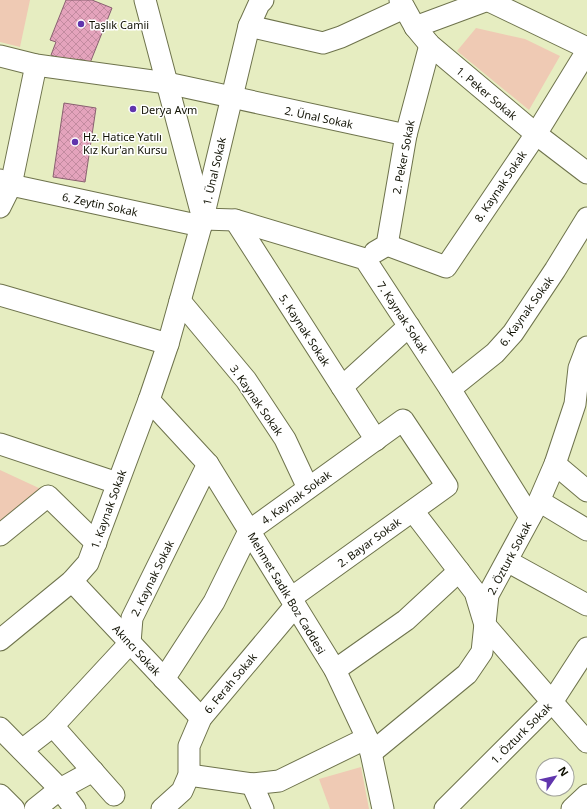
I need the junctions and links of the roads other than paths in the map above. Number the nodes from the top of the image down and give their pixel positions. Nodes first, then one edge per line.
1 (145, 0) edge
2 (487, 0) edge
3 (260, 2) edge
4 (402, 4) edge
5 (249, 26) junction
6 (415, 27) junction
7 (430, 45) junction
8 (587, 48) edge
9 (587, 51) edge
10 (0, 56) edge
11 (36, 65) junction
12 (167, 83) junction
13 (232, 98) junction
14 (536, 134) junction
15 (406, 135) junction
16 (587, 173) edge
17 (6, 182) edge
18 (0, 208) edge
19 (587, 218) edge
20 (235, 220) junction
21 (202, 222) junction
22 (387, 245) junction
23 (365, 259) junction
24 (0, 295) edge
25 (180, 301) junction
26 (409, 326) junction
27 (168, 344) junction
28 (587, 347) edge
29 (342, 387) junction
30 (450, 389) junction
31 (149, 400) junction
32 (581, 405) edge
33 (376, 440) junction
34 (0, 444) edge
35 (208, 464) junction
36 (555, 464) junction
37 (117, 483) junction
38 (447, 486) joint
39 (308, 488) junction
40 (587, 491) edge
41 (534, 509) junction
42 (412, 511) junction
43 (587, 530) edge
44 (250, 531) junction
45 (0, 535) edge
46 (96, 544) junction
47 (507, 561) junction
48 (459, 571) junction
49 (72, 581) junction
50 (293, 602) junction
51 (587, 605) edge
52 (485, 626) junction
53 (0, 640) edge
54 (130, 643) junction
55 (587, 648) edge
56 (335, 670) junction
57 (164, 679) junction
58 (552, 702) junction
59 (201, 718) junction
60 (53, 726) junction
61 (0, 728) edge
62 (587, 742) edge
63 (369, 746) junction
64 (22, 750) junction
65 (93, 771) junction
66 (189, 775) junction
67 (252, 784) junction
68 (60, 789) junction
69 (0, 795) edge
70 (114, 795) dead end
71 (587, 795) edge
72 (167, 808) edge
73 (14, 809) edge
74 (35, 809) edge
75 (75, 809) edge
76 (263, 809) edge
77 (383, 809) edge
78 (445, 809) edge
79 (572, 809) edge

1 - 12 street
2 - 6 street
2 - 8 street
3 - 5 street, 1. Ünal Sokak
4 - 5 street
4 - 6 street, 1. Peker Sokak
5 - 13 street, 1. Ünal Sokak
6 - 7 street, 1. Peker Sokak
7 - 14 street, 1. Peker Sokak
7 - 15 street, 2. Peker Sokak
9 - 14 street, 8. Kaynak Sokak
10 - 11 street, 2. Ünal Sokak
11 - 12 street, 2. Ünal Sokak
11 - 17 street
12 - 13 street, 2. Ünal Sokak
12 - 21 street
13 - 15 street, 2. Ünal Sokak
13 - 21 street, 1. Ünal Sokak
14 - 16 street, 1. Peker Sokak
14 - 22 street, 8. Kaynak Sokak
15 - 22 street, 2. Peker Sokak
17 - 18 street
17 - 21 street, 6. Zeytin Sokak
19 - 30 street, 6. Kaynak Sokak
20 - 21 street
20 - 23 street
20 - 29 street, 5. Kaynak Sokak
21 - 25 street, 1. Ünal Sokak
22 - 23 street
23 - 26 street, 7. Kaynak Sokak
24 - 27 street
25 - 27 street, 1. Ünal Sokak
25 - 39 street, 3. Kaynak Sokak
26 - 29 street
26 - 30 street, 7. Kaynak Sokak
27 - 31 street, 1. Kaynak Sokak
28 - 32 street, 2. Özturk Sokak
29 - 33 street, 5. Kaynak Sokak
30 - 41 street, 7. Kaynak Sokak
31 - 35 street, Mehmet Sadık Boz Caddesi
31 - 37 street, 1. Kaynak Sokak
32 - 36 street, 2. Özturk Sokak
33 - 38 street, 4. Kaynak Sokak
33 - 39 street, 4. Kaynak Sokak
34 - 37 street
35 - 44 street, Mehmet Sadık Boz Caddesi
35 - 54 street, 2. Kaynak Sokak
36 - 40 street
36 - 41 street, 2. Özturk Sokak
37 - 46 street, 1. Kaynak Sokak
38 - 42 street, 2. Bayar Sokak
39 - 44 street, 4. Kaynak Sokak
41 - 43 street
41 - 47 street, 2. Özturk Sokak
42 - 48 street
42 - 50 street, 2. Bayar Sokak
44 - 50 street, Mehmet Sadık Boz Caddesi
44 - 57 street, 4. Kaynak Sokak
45 - 46 street
46 - 49 street, 1. Kaynak Sokak
47 - 51 street
47 - 52 street, 2. Özturk Sokak
48 - 52 street
48 - 56 street
49 - 53 street, 1. Kaynak Sokak
49 - 54 street, Akıncı Sokak
50 - 56 street, Mehmet Sadık Boz Caddesi
50 - 59 street, 6. Ferah Sokak
52 - 58 street
52 - 63 street, 2. Özturk Sokak
54 - 57 street, Akıncı Sokak
54 - 60 street
55 - 58 street, 1. Özturk Sokak
56 - 63 street, Mehmet Sadık Boz Caddesi
57 - 59 street, Akıncı Sokak
58 - 62 street
58 - 78 street, 1. Özturk Sokak
59 - 66 street, 6. Ferah Sokak
60 - 64 street
60 - 65 street
61 - 64 street
63 - 67 street, 2. Özturk Sokak
63 - 77 street, Mehmet Sadık Boz Caddesi
64 - 68 street
65 - 68 street
65 - 70 street
66 - 67 street, 2. Özturk Sokak
66 - 72 street, 6. Ferah Sokak
67 - 76 street
68 - 74 street
68 - 75 street
69 - 73 street
71 - 79 street

